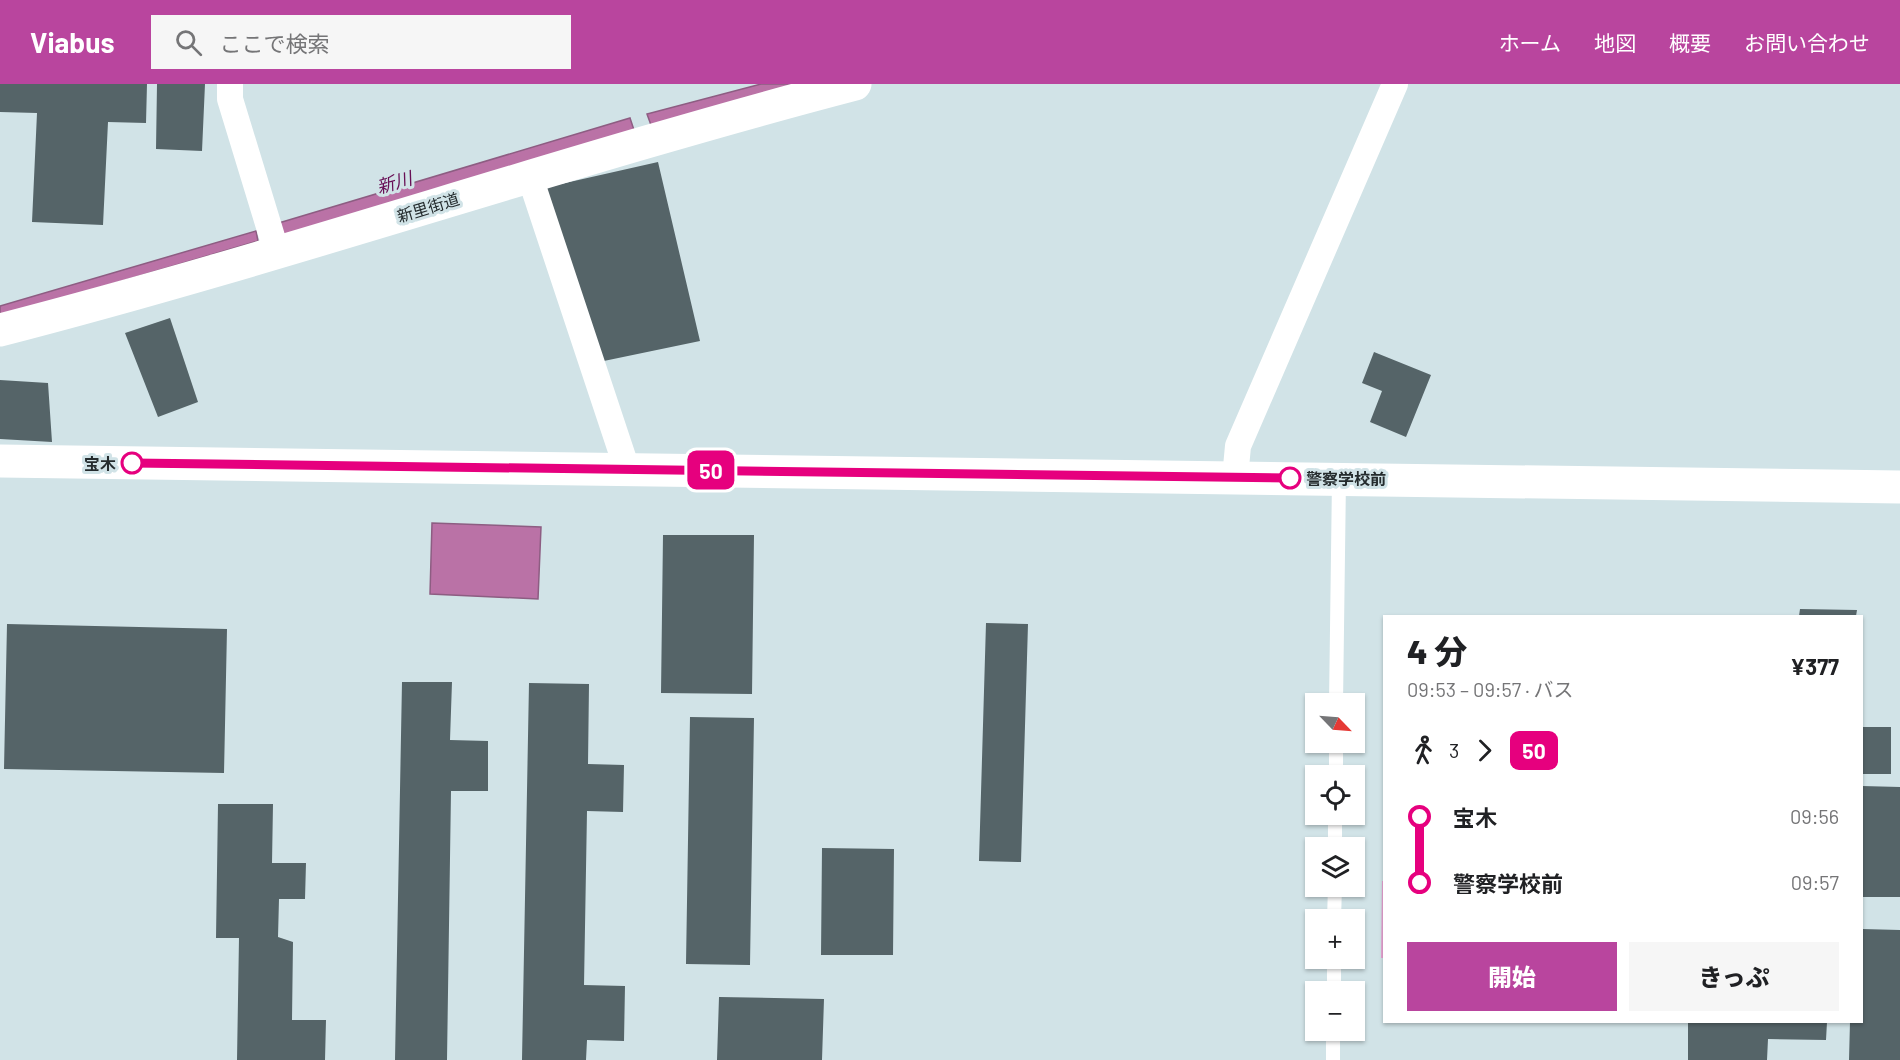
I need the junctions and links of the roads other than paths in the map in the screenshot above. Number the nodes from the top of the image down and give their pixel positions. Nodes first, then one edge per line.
1 (230, 84) edge
2 (855, 84) edge
3 (1395, 84) edge
4 (530, 177) junction
5 (276, 250) junction
6 (0, 330) edge
7 (0, 461) edge
8 (627, 469) junction
9 (1235, 478) junction
10 (1339, 479) junction
11 (1900, 487) edge
12 (1336, 693) edge
13 (1333, 1041) edge
14 (1333, 1060) edge

1 - 5 street
2 - 4 street, 新里街道
3 - 9 street
4 - 5 street, 新里街道
4 - 8 street
5 - 6 street, 新里街道
7 - 8 street
8 - 9 street
9 - 10 street
10 - 11 street
10 - 12 lane
13 - 14 lane

